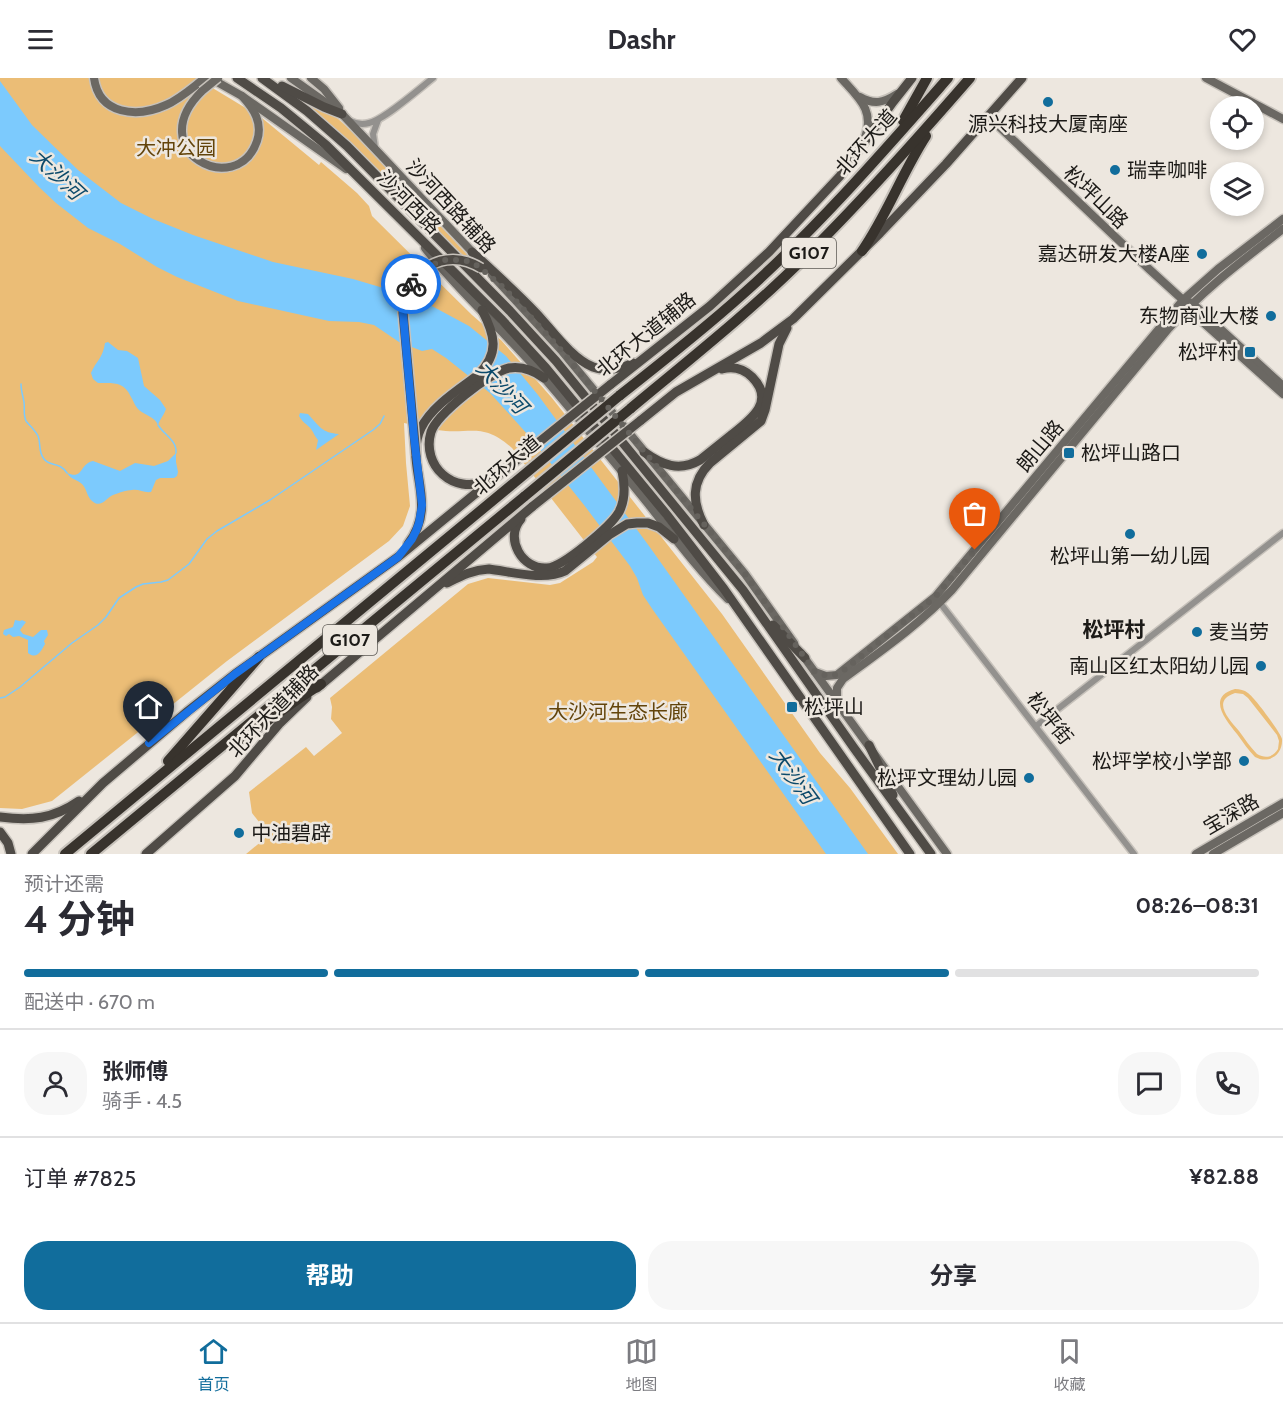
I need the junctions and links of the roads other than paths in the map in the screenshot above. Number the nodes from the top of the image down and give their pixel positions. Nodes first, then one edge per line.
1 (94, 78) edge
2 (205, 78) edge
3 (210, 78) edge
4 (218, 78) edge
5 (237, 78) edge
6 (263, 78) edge
7 (291, 78) edge
8 (311, 78) edge
9 (433, 78) edge
10 (841, 78) edge
11 (912, 78) edge
12 (927, 78) edge
13 (948, 78) edge
14 (970, 78) edge
15 (1022, 78) edge
16 (1206, 78) edge
17 (198, 88) junction
18 (900, 92) junction
19 (856, 95) junction
20 (242, 96) junction
21 (951, 100) junction
22 (988, 116) junction
23 (345, 117) junction
24 (1283, 119) edge
25 (379, 120) junction
26 (890, 144) junction
27 (861, 148) junction
28 (375, 150) junction
29 (359, 178) junction
30 (1283, 219) edge
31 (1283, 229) edge
32 (413, 232) junction
33 (862, 251) junction
34 (472, 252) junction
35 (504, 288) junction
36 (1188, 304) junction
37 (482, 310) junction
38 (793, 319) junction
39 (645, 356) junction
40 (708, 373) junction
41 (544, 378) junction
42 (1283, 386) edge
43 (1283, 394) edge
44 (753, 423) junction
45 (644, 452) junction
46 (416, 456) junction
47 (708, 459) junction
48 (503, 471) junction
49 (622, 471) junction
50 (533, 506) junction
51 (704, 525) junction
52 (1283, 533) edge
53 (674, 539) junction
54 (398, 557) junction
55 (567, 564) junction
56 (428, 593) junction
57 (940, 603) junction
58 (756, 608) junction
59 (743, 614) junction
60 (259, 657) junction
61 (805, 658) junction
62 (815, 672) junction
63 (321, 684) junction
64 (837, 701) junction
65 (1036, 726) junction
66 (869, 745) junction
67 (860, 781) junction
68 (103, 783) junction
69 (175, 785) junction
70 (135, 795) junction
71 (1283, 803) edge
72 (1283, 813) edge
73 (902, 814) junction
74 (0, 817) edge
75 (909, 824) junction
76 (0, 832) edge
77 (11, 854) edge
78 (32, 854) edge
79 (65, 854) edge
80 (91, 854) edge
81 (146, 854) edge
82 (910, 854) edge
83 (931, 854) edge
84 (947, 854) edge
85 (1134, 854) edge
86 (1196, 854) edge
87 (1213, 854) edge

1 - 17 main road
2 - 17 main road
3 - 20 main road
4 - 17 main road, bridge
5 - 29 main road, 沙河西路
6 - 23 main road
6 - 58 main road, 沙河西路
7 - 23 main road, 沙河西路辅路
8 - 23 main road
9 - 25 street
10 - 19 main road
11 - 18 main road, 北环大道辅路
12 - 26 highway
13 - 26 highway, 北环大道 / G107
14 - 21 highway, 北环大道 / G107
15 - 22 main road, 北环大道辅路
16 - 24 main road
17 - 20 main road
18 - 19 main road
18 - 27 main road, 北环大道辅路
19 - 27 main road
20 - 29 main road
21 - 33 highway
21 - 69 highway, 北环大道 / G107, bridge
22 - 33 main road, 北环大道辅路
22 - 36 main road, 松坪山路
23 - 25 street
23 - 28 main road, 沙河西路辅路
25 - 28 street
26 - 70 highway, 北环大道 / G107, bridge
27 - 39 main road, 北环大道辅路
28 - 34 main road, 沙河西路辅路
29 - 32 main road, 沙河西路
30 - 36 main road, 朗山路
31 - 36 main road, 朗山路
32 - 37 main road
32 - 59 main road, 沙河西路
33 - 38 main road, 北环大道辅路
34 - 35 main road, 沙河西路辅路
34 - 39 main road
35 - 45 main road, 沙河西路辅路
35 - 46 main road, bridge
36 - 42 main road, 松坪山路
36 - 43 main road, 松坪山路
36 - 57 main road, 朗山路
36 - 62 main road, 朗山路
37 - 41 main road
37 - 46 main road, bridge
38 - 40 main road, 北环大道辅路
38 - 44 main road
39 - 48 main road, 北环大道辅路, bridge
40 - 44 main road
40 - 50 main road, 北环大道辅路, bridge
41 - 48 main road
41 - 49 main road
44 - 47 main road
45 - 47 main road
45 - 51 main road, 沙河西路辅路
46 - 54 main road
47 - 51 main road
48 - 54 main road, 北环大道辅路
49 - 53 main road
49 - 55 main road
50 - 55 main road
50 - 56 main road, 北环大道辅路
51 - 61 main road, 沙河西路辅路
52 - 65 street
53 - 55 main road
53 - 59 main road
54 - 60 main road, 北环大道辅路
55 - 56 main road
56 - 63 main road, 北环大道辅路
57 - 64 main road, 朗山路
57 - 65 street, 松坪街
58 - 61 main road
58 - 73 main road, 沙河西路
59 - 67 main road, 沙河西路
60 - 68 main road, 北环大道辅路
60 - 70 highway
61 - 62 main road, 沙河西路辅路
62 - 64 main road, 沙河西路辅路
63 - 69 highway
63 - 81 main road, 北环大道辅路
64 - 66 main road, 沙河西路辅路
65 - 85 street, 松坪街
66 - 73 main road
66 - 84 main road, 沙河西路辅路
67 - 75 main road
67 - 82 main road, 沙河西路
68 - 74 main road
68 - 78 main road, 北环大道辅路
69 - 80 highway, 北环大道 / G107
70 - 79 highway, 北环大道 / G107
71 - 86 main road, 宝深路
72 - 87 main road, 宝深路
73 - 75 main road, 沙河西路
75 - 83 main road, 沙河西路
76 - 77 main road

